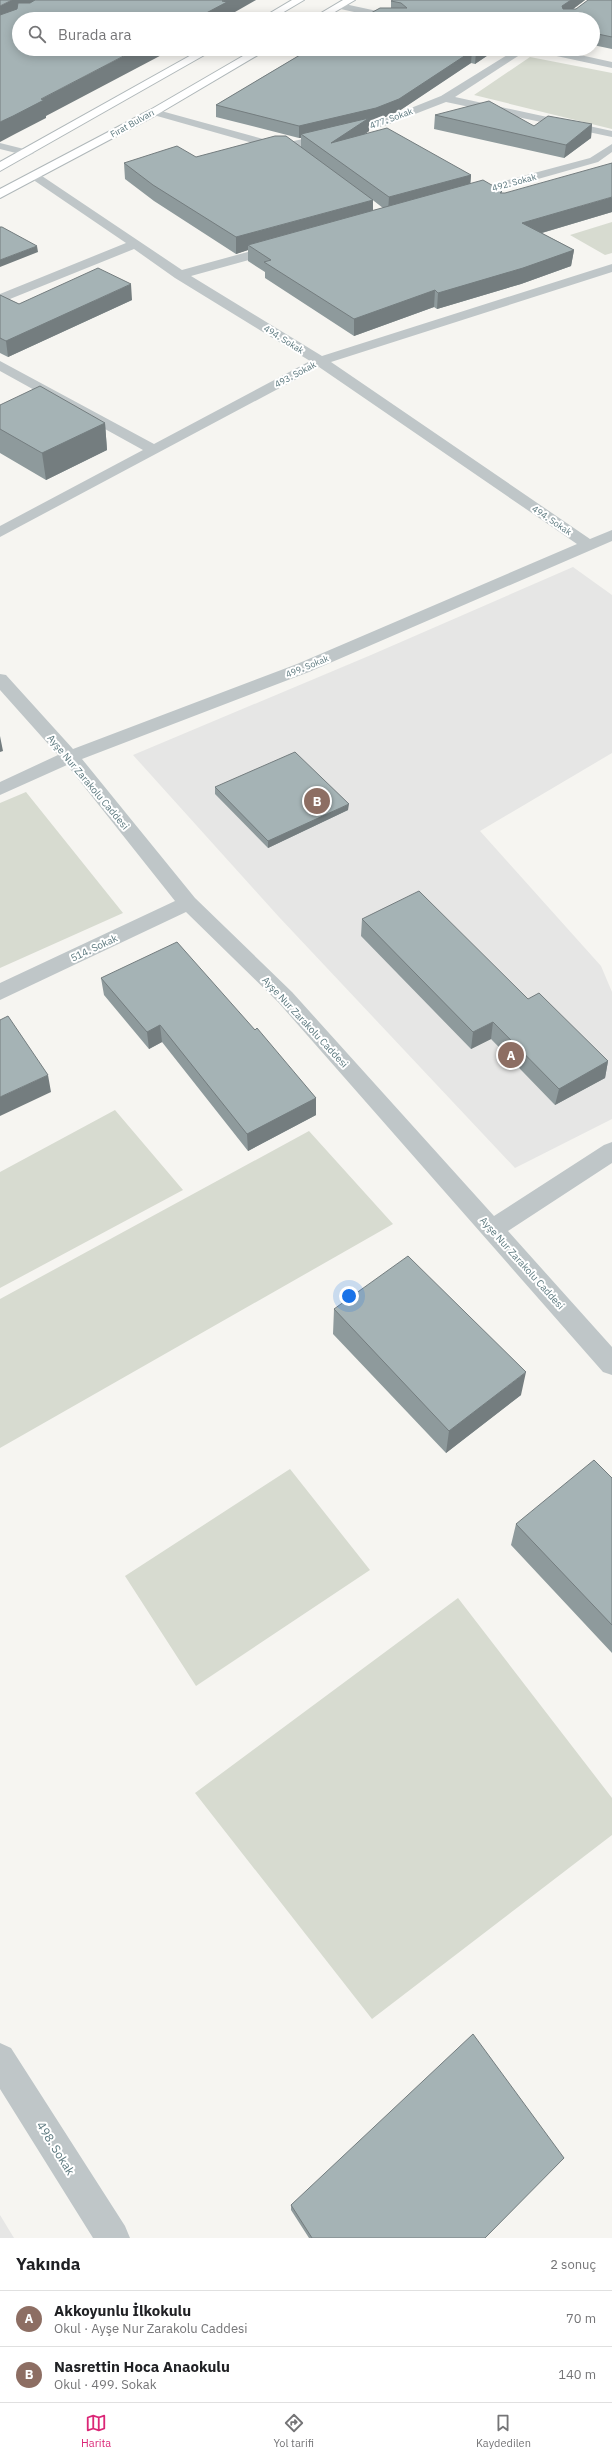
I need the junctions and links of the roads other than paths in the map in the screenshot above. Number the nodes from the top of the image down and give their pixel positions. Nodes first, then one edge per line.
1 (299, 0) edge
2 (350, 0) edge
3 (340, 6) junction
4 (278, 12) edge
5 (329, 12) edge
6 (368, 12) edge
7 (197, 56) edge
8 (251, 56) edge
9 (513, 56) edge
10 (570, 56) edge
11 (612, 65) edge
12 (445, 98) junction
13 (154, 112) junction
14 (612, 134) edge
15 (0, 146) edge
16 (290, 146) junction
17 (612, 147) edge
18 (28, 153) junction
19 (302, 156) edge
20 (607, 157) edge
21 (0, 167) edge
22 (36, 176) junction
23 (0, 194) edge
24 (455, 199) edge
25 (134, 244) junction
26 (287, 245) edge
27 (612, 268) edge
28 (180, 275) junction
29 (0, 299) edge
30 (320, 361) junction
31 (0, 365) edge
32 (153, 449) junction
33 (0, 532) edge
34 (612, 535) edge
35 (589, 545) junction
36 (0, 679) edge
37 (70, 757) junction
38 (0, 789) edge
39 (188, 903) junction
40 (0, 992) edge
41 (612, 1151) edge
42 (492, 1229) junction
43 (612, 1364) edge
44 (0, 2059) edge
45 (113, 2238) edge

1 - 4 main road
2 - 3 main road
3 - 5 main road
3 - 6 street
7 - 18 main road
8 - 13 main road, Fırat Bulvarı
9 - 12 street, 477. Sokak
10 - 11 street
12 - 14 street
12 - 16 street, 477. Sokak
13 - 16 street, 477. Sokak
13 - 22 main road, Fırat Bulvarı
15 - 18 street
16 - 19 street
17 - 20 street, 492. Sokak
18 - 21 main road
20 - 24 street, 492. Sokak
22 - 23 main road, Fırat Bulvarı
22 - 25 street, 494. Sokak
25 - 28 street, 494. Sokak
25 - 29 street
26 - 28 street
27 - 30 street, 493. Sokak
28 - 30 street, 494. Sokak
30 - 32 street, 493. Sokak
30 - 35 street, 494. Sokak
31 - 32 street
32 - 33 street, 493. Sokak
34 - 35 street, 499. Sokak
35 - 37 street, 499. Sokak
36 - 37 street, Ayşe Nur Zarakolu Caddesi
37 - 38 street, 499. Sokak
37 - 39 street, Ayşe Nur Zarakolu Caddesi
39 - 40 street, 514. Sokak
39 - 42 street, Ayşe Nur Zarakolu Caddesi
41 - 42 street
42 - 43 street, Ayşe Nur Zarakolu Caddesi
44 - 45 street, 498. Sokak

